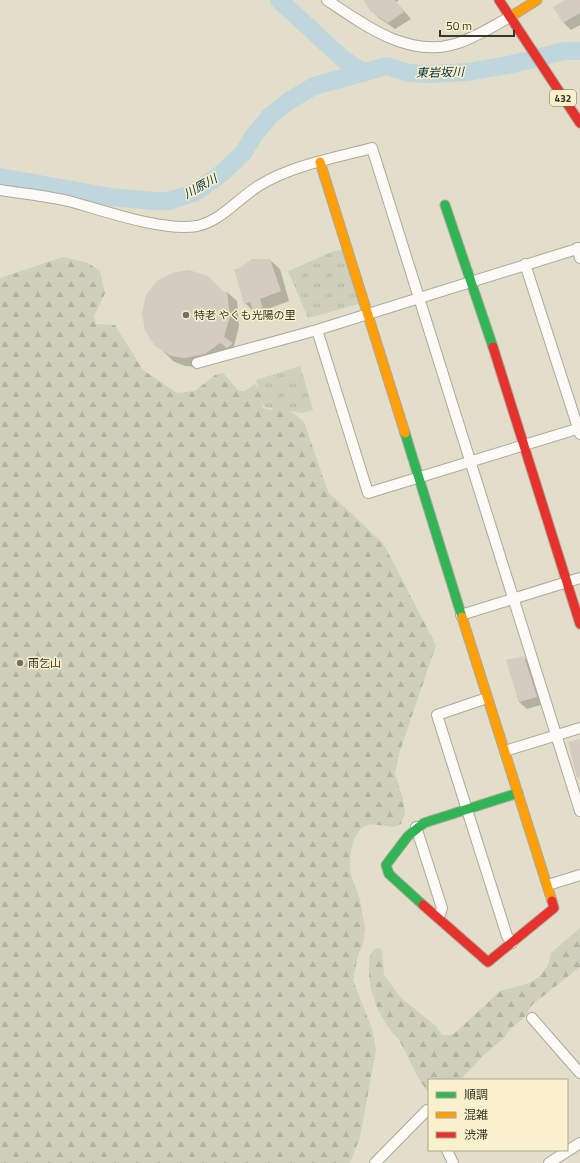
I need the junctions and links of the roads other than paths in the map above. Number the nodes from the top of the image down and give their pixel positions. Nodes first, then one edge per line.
1 (327, 0) edge
2 (499, 0) edge
3 (537, 0) edge
4 (510, 17) junction
5 (580, 124) edge
6 (320, 162) junction
7 (0, 190) edge
8 (445, 205) dead end
9 (579, 251) edge
10 (525, 264) junction
11 (472, 281) junction
12 (419, 299) junction
13 (368, 314) junction
14 (317, 330) junction
15 (197, 363) dead end
16 (579, 430) edge
17 (523, 445) junction
18 (471, 462) junction
19 (419, 478) junction
20 (580, 578) edge
21 (567, 582) junction
22 (514, 599) junction
23 (461, 615) junction
24 (580, 624) edge
25 (487, 698) junction
26 (580, 728) edge
27 (556, 736) junction
28 (505, 752) junction
29 (518, 793) junction
30 (467, 808) junction
31 (580, 811) edge
32 (416, 827) junction
33 (580, 875) edge
34 (548, 885) junction
35 (439, 917) junction
36 (512, 943) junction
37 (532, 1018) dead end
38 (580, 1073) edge
39 (428, 1111) edge
40 (580, 1144) edge
41 (447, 1151) edge
42 (375, 1163) edge
43 (453, 1163) edge
44 (549, 1163) edge

1 - 4 street
2 - 4 main road, 432
3 - 4 main road
4 - 5 main road, 432
6 - 7 street
6 - 12 street
6 - 13 main road
8 - 11 main road
9 - 10 street
10 - 11 street
10 - 16 street
11 - 12 street
11 - 17 main road
12 - 13 street
12 - 18 street
13 - 14 street
13 - 19 main road
14 - 15 street
14 - 19 street
16 - 17 street
17 - 18 street
17 - 21 main road
18 - 19 street
18 - 22 street
19 - 23 main road
20 - 21 street
21 - 22 street
21 - 24 main road
22 - 23 street
22 - 27 street
23 - 25 main road
25 - 28 main road
25 - 30 street
26 - 27 street
27 - 28 street
27 - 31 street
28 - 29 main road
29 - 30 main road
29 - 34 main road
30 - 32 main road
30 - 36 street
32 - 35 street
32 - 35 main road
33 - 34 street
34 - 36 main road
35 - 36 main road
37 - 38 street
39 - 42 street
40 - 44 street
41 - 43 street

